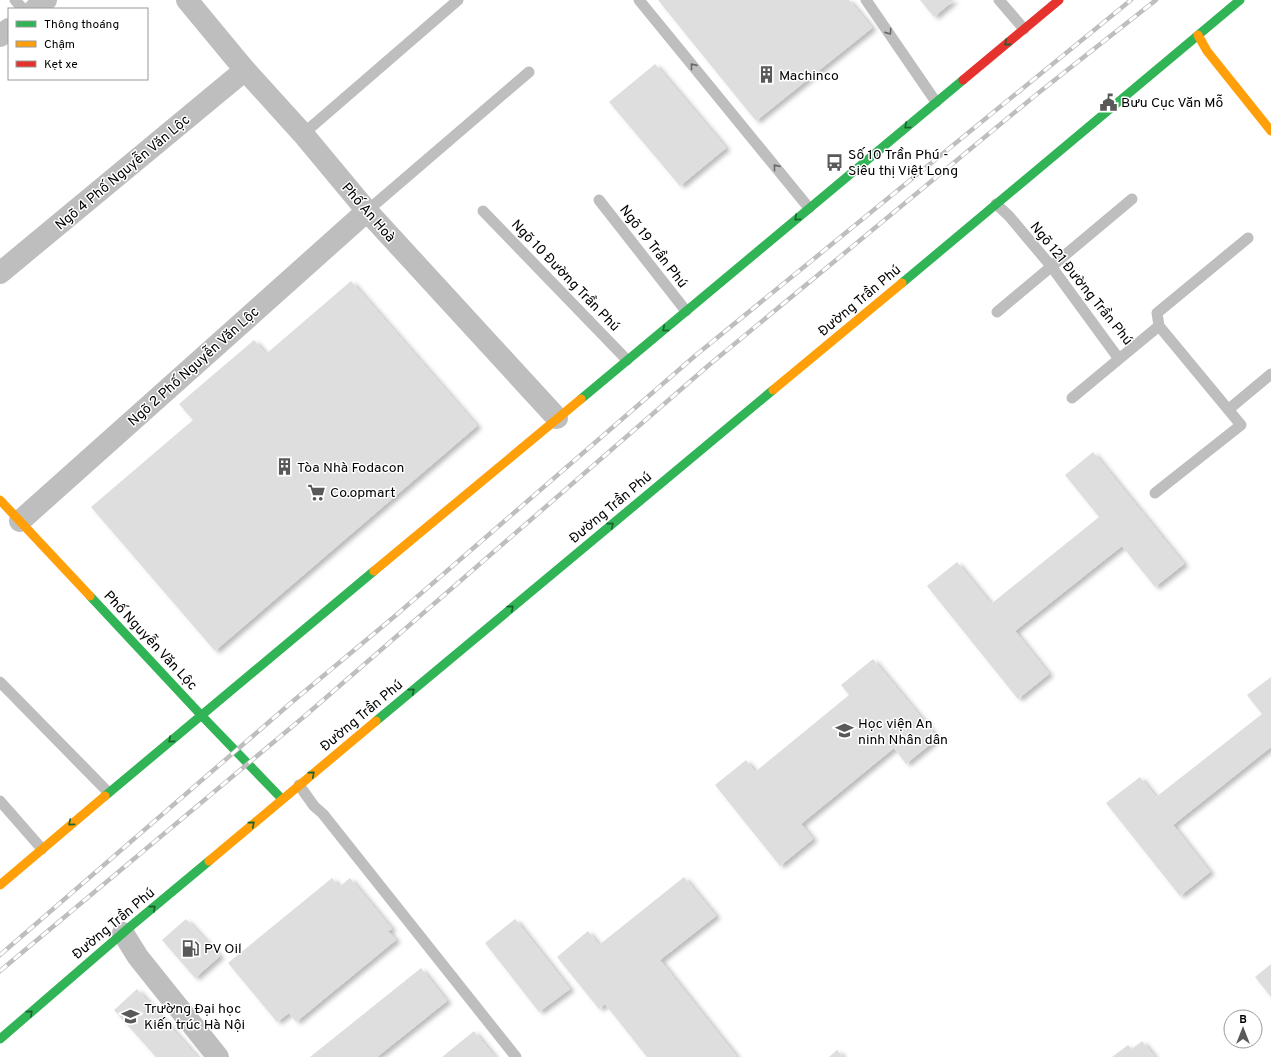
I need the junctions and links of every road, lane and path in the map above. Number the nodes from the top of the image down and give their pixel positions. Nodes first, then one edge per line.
1 (15, 0) edge
2 (46, 0) edge
3 (187, 0) edge
4 (458, 0) edge
5 (639, 0) edge
6 (866, 0) edge
7 (999, 0) edge
8 (1059, 0) edge
9 (1240, 0) edge
10 (22, 8) edge
11 (36, 8) edge
12 (1024, 29) junction
13 (8, 30) edge
14 (1198, 35) junction
15 (0, 36) edge
16 (245, 70) junction
17 (529, 72) dead end
18 (936, 102) junction
19 (1271, 131) edge
20 (303, 134) junction
21 (1132, 199) dead end
22 (599, 200) dead end
23 (996, 204) junction
24 (809, 208) junction
25 (367, 211) junction
26 (483, 211) dead end
27 (1248, 238) dead end
28 (1051, 266) junction
29 (0, 273) edge
30 (686, 311) junction
31 (997, 312) dead end
32 (1159, 326) junction
33 (1119, 359) junction
34 (627, 360) junction
35 (1271, 374) edge
36 (1072, 398) dead end
37 (1229, 409) junction
38 (557, 418) junction
39 (1155, 494) dead end
40 (0, 500) edge
41 (20, 521) junction
42 (0, 682) edge
43 (201, 715) junction
44 (299, 785) junction
45 (108, 792) junction
46 (282, 799) junction
47 (0, 801) edge
48 (42, 849) junction
49 (0, 885) edge
50 (123, 933) junction
51 (0, 1039) edge
52 (218, 1057) edge
53 (516, 1057) edge

1 - 10 lane
2 - 11 street
3 - 16 street, Phố An Hoà
4 - 20 lane
24 -> 5 lane
6 -> 18 lane
7 - 12 lane
8 - 12 main road
9 - 14 main road, Đường Trần Phú
12 -> 18 main road
13 - 15 street
14 - 19 main road
14 - 23 main road, Đường Trần Phú
16 - 20 street, Phố An Hoà
16 - 29 street, Ngõ 4 Phố Nguyễn Văn Lộc
17 - 25 lane
18 -> 24 main road
20 - 25 street, Phố An Hoà
21 - 28 lane
22 - 30 lane, Ngõ 19 Trần Phú
23 - 28 lane, Ngõ 121 Đường Trần Phú
44 -> 23 main road, Đường Trần Phú
24 -> 30 main road
25 - 38 street, Phố An Hoà
25 - 41 street, Ngõ 2 Phố Nguyễn Văn Lộc
26 - 34 lane, Ngõ 10 Đường Trần Phú
27 - 32 lane
28 - 31 lane
28 - 33 lane, Ngõ 121 Đường Trần Phú
30 -> 34 main road
32 - 33 lane, Ngõ 121 Đường Trần Phú
32 - 37 lane
33 - 36 lane
34 - 38 main road
35 - 37 lane
37 - 39 lane
38 - 43 main road
40 - 41 main road, Phố Nguyễn Văn Lộc
41 - 43 main road, Phố Nguyễn Văn Lộc
42 - 45 lane
43 -> 45 main road
43 - 46 main road, Phố Nguyễn Văn Lộc
44 - 46 main road, Đường Trần Phú
44 - 53 lane
45 -> 48 main road
50 -> 46 main road, Đường Trần Phú
47 - 48 lane
48 - 49 main road
51 -> 50 main road, Đường Trần Phú
50 - 52 street

